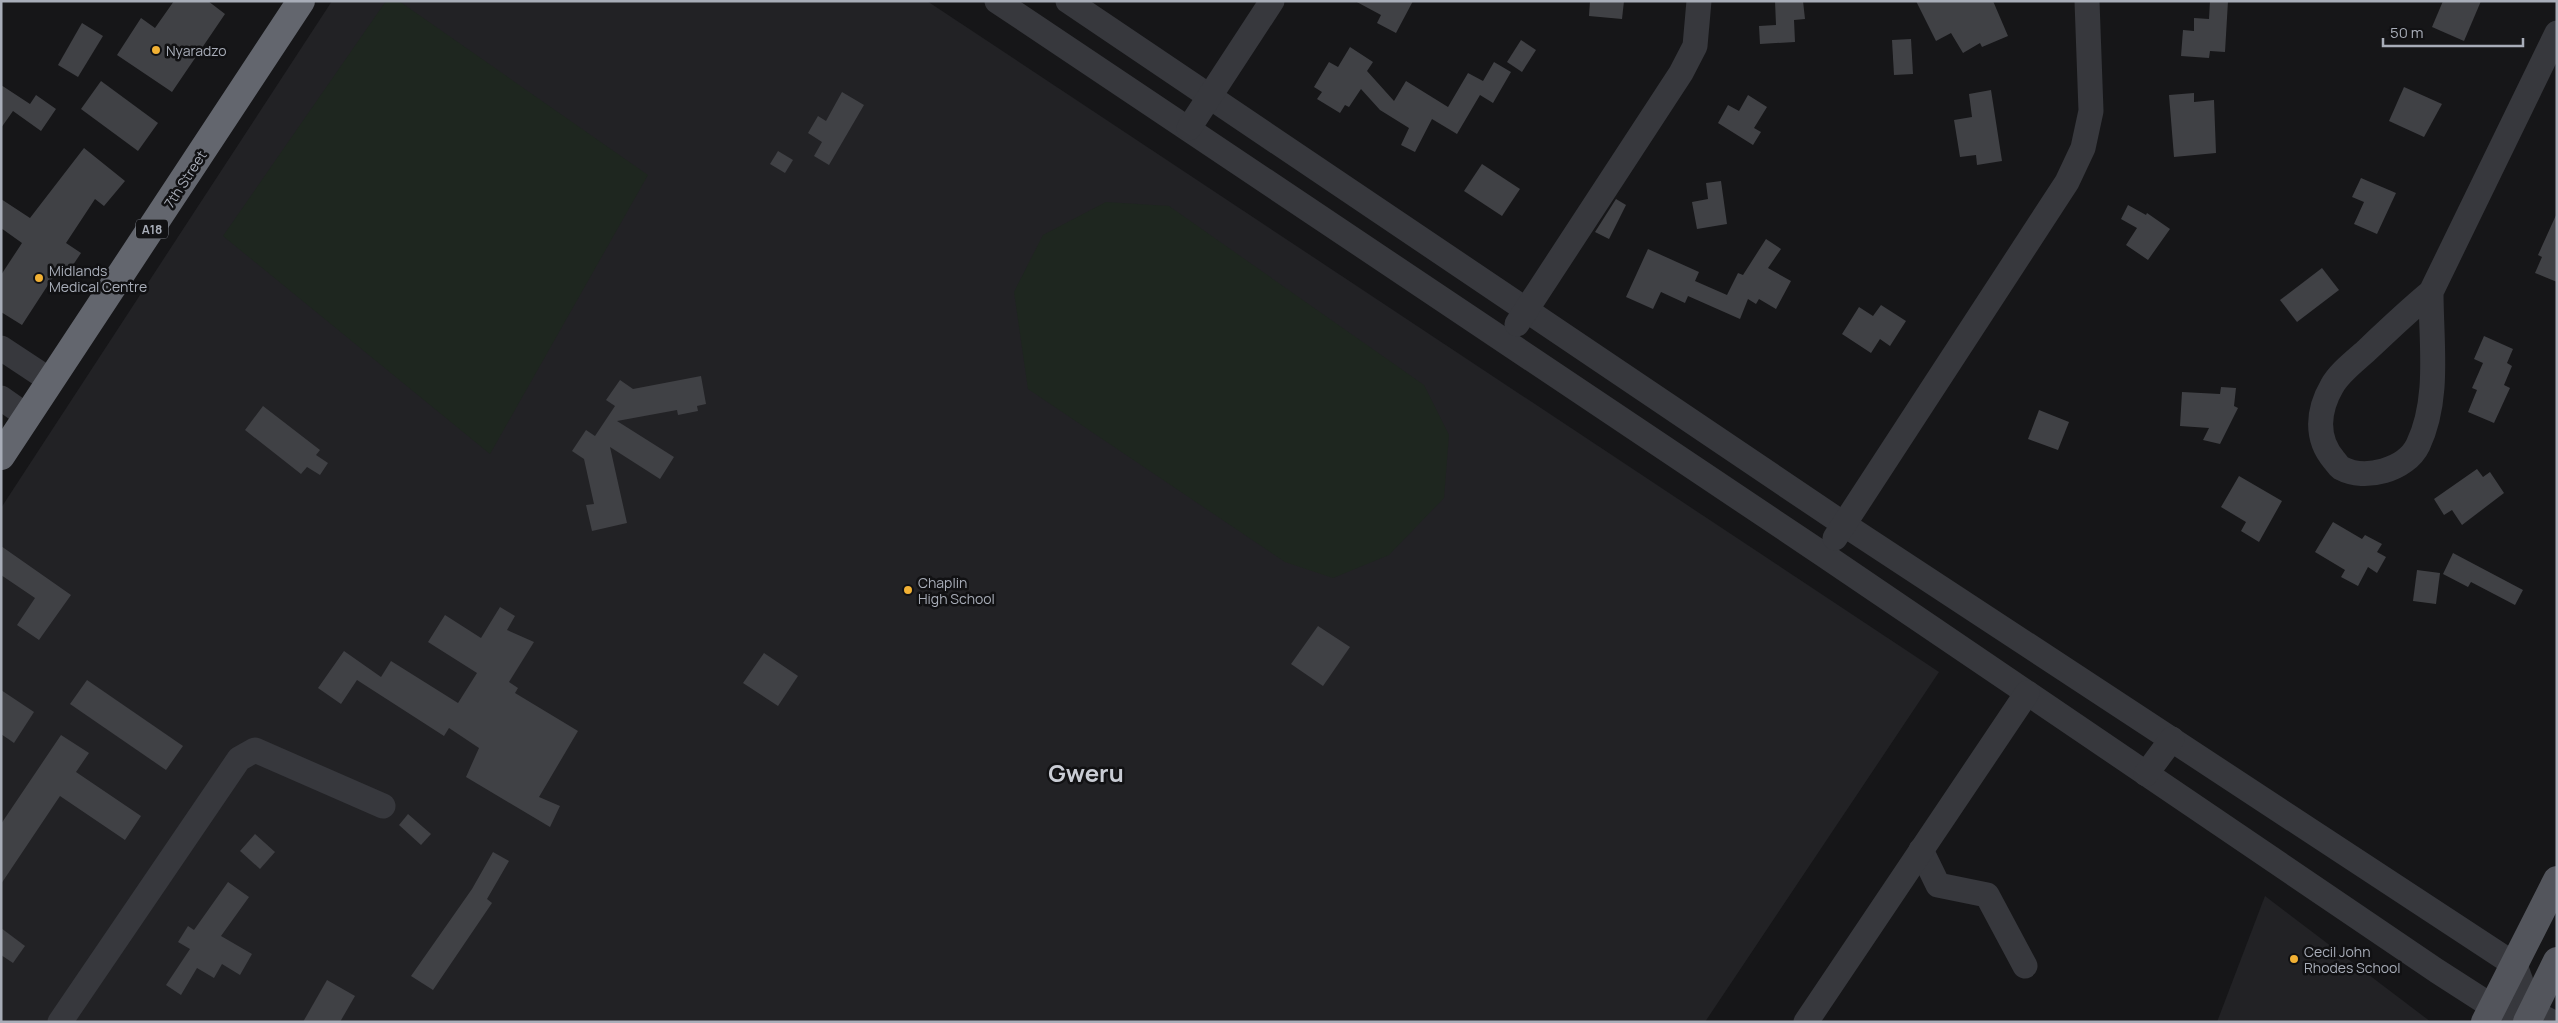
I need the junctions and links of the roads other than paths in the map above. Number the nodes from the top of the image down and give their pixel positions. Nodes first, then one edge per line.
1 (301, 1) edge
2 (997, 1) edge
3 (1068, 1) edge
4 (1272, 1) edge
5 (1699, 1) edge
6 (2087, 1) edge
7 (2557, 33) edge
8 (1211, 96) junction
9 (1189, 128) junction
10 (2430, 292) junction
11 (1526, 311) junction
12 (1506, 341) junction
13 (1, 348) edge
14 (51, 381) junction
15 (1, 398) edge
16 (28, 416) junction
17 (1, 456) edge
18 (1845, 525) junction
19 (1824, 555) junction
20 (2027, 693) junction
21 (2172, 739) junction
22 (2146, 774) junction
23 (383, 806) dead end
24 (1921, 850) junction
25 (2557, 880) edge
26 (2557, 961) edge
27 (2515, 965) junction
28 (2026, 966) dead end
29 (2489, 1014) edge
30 (2537, 1019) edge
31 (60, 1022) edge
32 (1806, 1022) edge

1 - 14 highway, 7th Street / A18
2 - 9 street
3 - 8 street
4 - 8 street
5 - 11 street
6 - 18 street
7 - 10 street
8 - 9 street
8 - 11 street
9 - 12 street
10 - 10 street
11 - 12 street
11 - 18 street
12 - 19 street
13 - 14 street
14 - 16 highway, 7th Street / A18
15 - 16 street
16 - 17 highway, 7th Street / A18
18 - 19 street
18 - 21 street
19 - 20 street
20 - 22 street
20 - 24 street
21 - 22 street
21 - 27 street
22 - 29 street
23 - 31 street
24 - 28 street
24 - 32 street
25 - 27 main road
26 - 30 main road
27 - 29 main road
27 - 30 street
29 - 30 street

